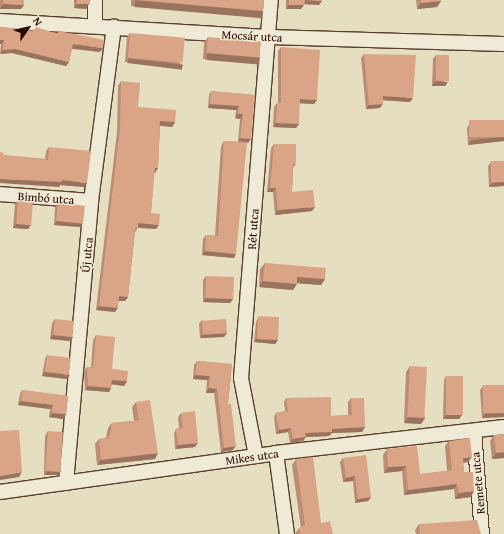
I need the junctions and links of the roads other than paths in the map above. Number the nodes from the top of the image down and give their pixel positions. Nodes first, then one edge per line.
1 (95, 0) edge
2 (270, 0) edge
3 (0, 21) edge
4 (95, 26) junction
5 (114, 27) junction
6 (268, 37) junction
7 (504, 44) edge
8 (0, 194) edge
9 (91, 201) junction
10 (504, 427) edge
11 (474, 431) junction
12 (276, 453) junction
13 (256, 456) junction
14 (66, 483) junction
15 (0, 492) edge
16 (287, 534) edge
17 (482, 534) edge

1 - 4 street
2 - 6 street, Rét utca
3 - 4 street, Mocsár utca
4 - 5 street, Mocsár utca
5 - 6 street, Mocsár utca
5 - 9 street, Új utca
6 - 7 street, Mocsár utca
6 - 13 street, Rét utca
8 - 9 street, Bimbó utca
9 - 14 street, Új utca
10 - 11 street, Mikes utca
11 - 12 street, Mikes utca
11 - 17 street, Remete utca
12 - 13 street, Mikes utca
12 - 16 street
13 - 14 street, Mikes utca
14 - 15 street, Mikes utca

